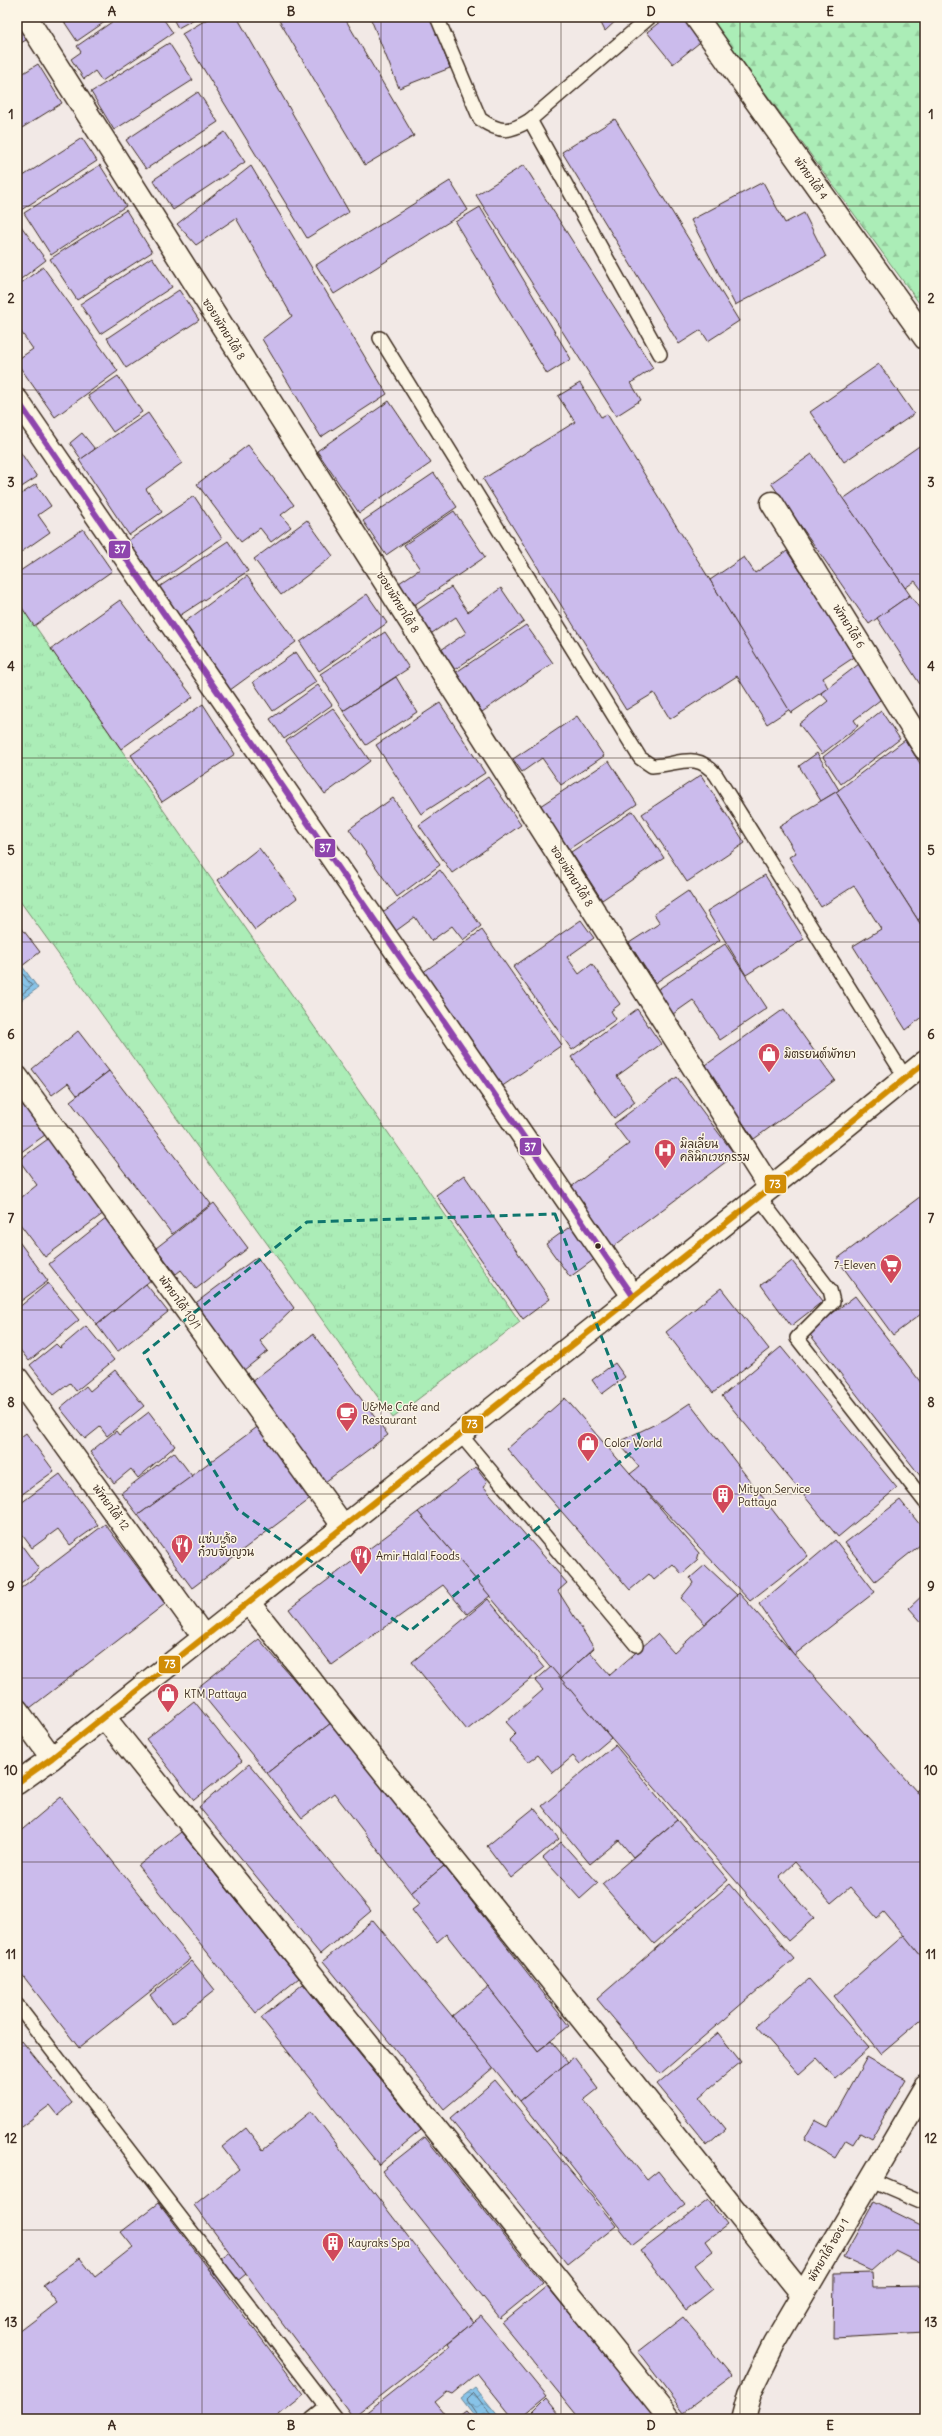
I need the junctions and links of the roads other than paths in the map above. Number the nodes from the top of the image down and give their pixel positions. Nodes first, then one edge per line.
1 (26, 17) edge
2 (437, 17) edge
3 (650, 17) edge
4 (696, 17) edge
5 (530, 120) junction
6 (380, 338) dead end
7 (925, 338) edge
8 (660, 354) dead end
9 (17, 400) edge
10 (772, 503) dead end
11 (925, 749) edge
12 (925, 1062) edge
13 (17, 1076) edge
14 (906, 1077) junction
15 (764, 1192) junction
16 (633, 1296) junction
17 (17, 1378) edge
18 (460, 1434) junction
19 (925, 1502) edge
20 (344, 1526) junction
21 (248, 1602) junction
22 (204, 1637) junction
23 (636, 1645) dead end
24 (17, 1710) edge
25 (104, 1717) junction
26 (52, 1758) junction
27 (17, 1782) edge
28 (17, 2005) edge
29 (925, 2087) edge
30 (869, 2179) junction
31 (925, 2204) edge
32 (802, 2294) junction
33 (326, 2407) junction
34 (312, 2419) edge
35 (336, 2419) edge
36 (670, 2419) edge
37 (743, 2419) edge

1 - 15 street, ซอยพัทยาใต้ 8
2 - 5 lane
3 - 5 lane
4 - 7 street, พัทยาใต้ 4
5 - 8 lane
6 - 14 lane
9 - 16 street
10 - 11 street, พัทยาใต้ 6
12 - 14 street
13 - 20 street, พัทยาใต้ 10/1
14 - 15 street
15 - 16 street
15 - 19 lane
16 - 18 street
17 - 22 street, พัทยาใต้ 12
18 - 20 street
18 - 23 lane
20 - 21 street
21 - 22 street
21 - 32 street
22 - 25 street
24 - 26 street
25 - 26 street
25 - 36 street
26 - 27 street
28 - 33 lane
29 - 30 street, พัทยาใต้ ซอย 1
30 - 31 lane
30 - 32 street, พัทยาใต้ ซอย 1
32 - 37 street, พัทยาใต้ ซอย 1
33 - 34 lane
33 - 35 lane

